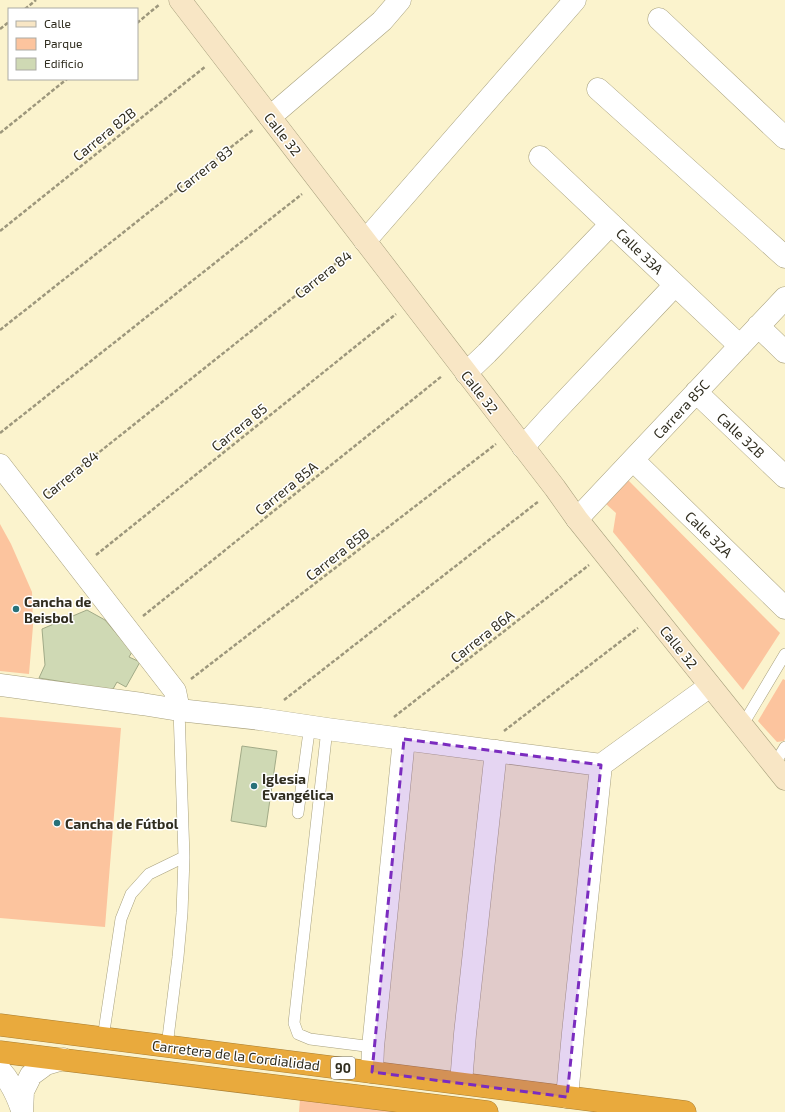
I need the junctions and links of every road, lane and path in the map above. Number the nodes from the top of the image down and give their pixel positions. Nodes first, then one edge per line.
1 (36, 0) edge
2 (165, 0) edge
3 (180, 0) edge
4 (399, 0) edge
5 (576, 0) edge
6 (26, 8) edge
7 (659, 19) dead end
8 (138, 22) edge
9 (8, 23) edge
10 (0, 29) edge
11 (221, 54) junction
12 (66, 80) edge
13 (598, 89) dead end
14 (270, 117) junction
15 (0, 133) edge
16 (785, 138) edge
17 (540, 157) dead end
18 (318, 181) junction
19 (611, 224) junction
20 (0, 230) edge
21 (365, 241) junction
22 (785, 257) edge
23 (675, 285) junction
24 (785, 298) edge
25 (411, 302) junction
26 (758, 326) junction
27 (0, 330) edge
28 (740, 346) junction
29 (785, 352) edge
30 (462, 368) junction
31 (696, 392) junction
32 (0, 433) edge
33 (517, 440) junction
34 (633, 460) junction
35 (0, 465) edge
36 (785, 477) edge
37 (555, 488) junction
38 (32, 506) junction
39 (577, 520) junction
40 (604, 553) junction
41 (80, 568) junction
42 (785, 608) edge
43 (654, 615) junction
44 (127, 629) junction
45 (785, 654) edge
46 (0, 685) edge
47 (710, 686) junction
48 (177, 700) junction
49 (260, 719) junction
50 (742, 726) junction
51 (319, 728) junction
52 (371, 734) junction
53 (404, 739) junction
54 (785, 746) edge
55 (489, 750) junction
56 (601, 765) junction
57 (780, 772) edge
58 (298, 813) dead end
59 (184, 857) junction
60 (0, 1025) edge
61 (103, 1038) junction
62 (167, 1046) junction
63 (373, 1047) junction
64 (0, 1052) edge
65 (64, 1059) junction
66 (0, 1070) edge
67 (372, 1072) junction
68 (461, 1084) junction
69 (567, 1097) junction
70 (22, 1111) edge
71 (487, 1112) edge
72 (685, 1112) edge

1 - 6 path
2 - 8 path
3 - 11 street, Calle 32
4 - 14 street
5 - 21 street, Carrera 84
7 - 16 street
9 - 10 path
11 - 14 street, Calle 32
11 - 20 path, Carrera 82B
12 - 15 path
13 - 22 street
14 - 18 street, Calle 32
14 - 27 path, Carrera 83
17 - 19 street, Calle 33A
18 - 21 street, Calle 32
18 - 32 path
19 - 23 street, Calle 33A
19 - 30 street
21 - 25 street, Calle 32
21 - 38 path, Carrera 84
23 - 28 street, Calle 33A
23 - 33 street
24 - 26 street, Carrera 85C
25 - 30 street, Calle 32
25 - 41 path, Carrera 85
26 - 28 street, Carrera 85C
26 - 29 street
28 - 31 street, Carrera 85C
30 - 33 street, Calle 32
30 - 44 path, Carrera 85A
31 - 34 street, Carrera 85C
31 - 36 street, Calle 32B
33 - 37 street, Calle 32
33 - 48 path, Carrera 85B
34 - 39 street, Carrera 85C
34 - 42 street, Calle 32A
35 - 38 street
37 - 39 street, Calle 32
37 - 49 path
38 - 41 street
39 - 40 street, Calle 32
40 - 43 street, Calle 32
40 - 52 path, Carrera 86A
41 - 44 street
43 - 47 street, Calle 32
43 - 55 path
44 - 48 street
45 - 50 lane
46 - 48 street
47 - 50 street, Calle 32
47 - 56 street
48 - 49 street
48 - 59 lane
49 - 51 street
50 - 57 street, Calle 32
51 - 52 street
51 - 58 lane
51 - 63 lane
52 - 53 street
53 - 55 street
53 - 63 street
54 - 57 lane
55 - 56 street
55 - 68 street
56 - 69 street
59 - 61 lane
59 - 62 lane
60 - 61 highway, Carretera de la Cordialidad / 90
61 - 62 highway, Carretera de la Cordialidad / 90
62 - 67 highway, Carretera de la Cordialidad / 90
63 - 67 street
64 - 65 highway, Carretera de la Cordialidad / 90
65 - 70 street
65 - 71 highway, Carretera de la Cordialidad / 90
66 - 70 street
67 - 68 highway, Carretera de la Cordialidad / 90
68 - 69 highway, Carretera de la Cordialidad / 90
69 - 72 highway, Carretera de la Cordialidad / 90

